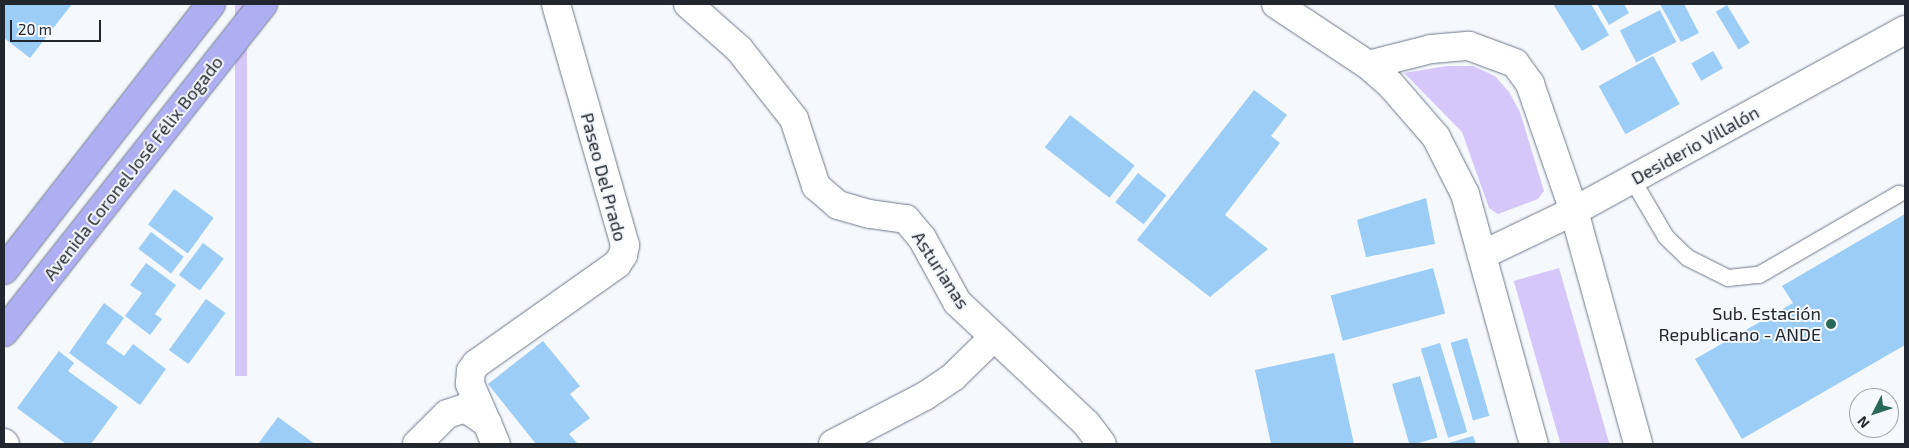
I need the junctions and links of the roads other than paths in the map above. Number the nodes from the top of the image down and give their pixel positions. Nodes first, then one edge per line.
1 (211, 4) edge
2 (263, 4) edge
3 (556, 4) edge
4 (688, 4) edge
5 (1276, 4) edge
6 (1904, 30) edge
7 (1368, 65) junction
8 (1632, 179) junction
9 (1899, 194) dead end
10 (1574, 211) junction
11 (1482, 255) junction
12 (4, 270) edge
13 (4, 332) edge
14 (993, 338) junction
15 (492, 434) edge
16 (417, 444) edge
17 (833, 444) edge
18 (1102, 444) edge
19 (1534, 444) edge
20 (1638, 444) edge

1 - 12 main road
2 - 13 main road, Avenida Coronel José Félix Bogado
3 - 15 street, Paseo Del Prado
4 - 14 street, Asturianas
5 - 7 street
6 - 8 street, Desiderio Villalón
7 - 10 street
7 - 11 street
8 - 9 lane
8 - 10 street, Desiderio Villalón
10 - 11 street, Desiderio Villalón
10 - 20 street
11 - 19 street
14 - 17 street
14 - 18 street, Asturianas
15 - 16 street

